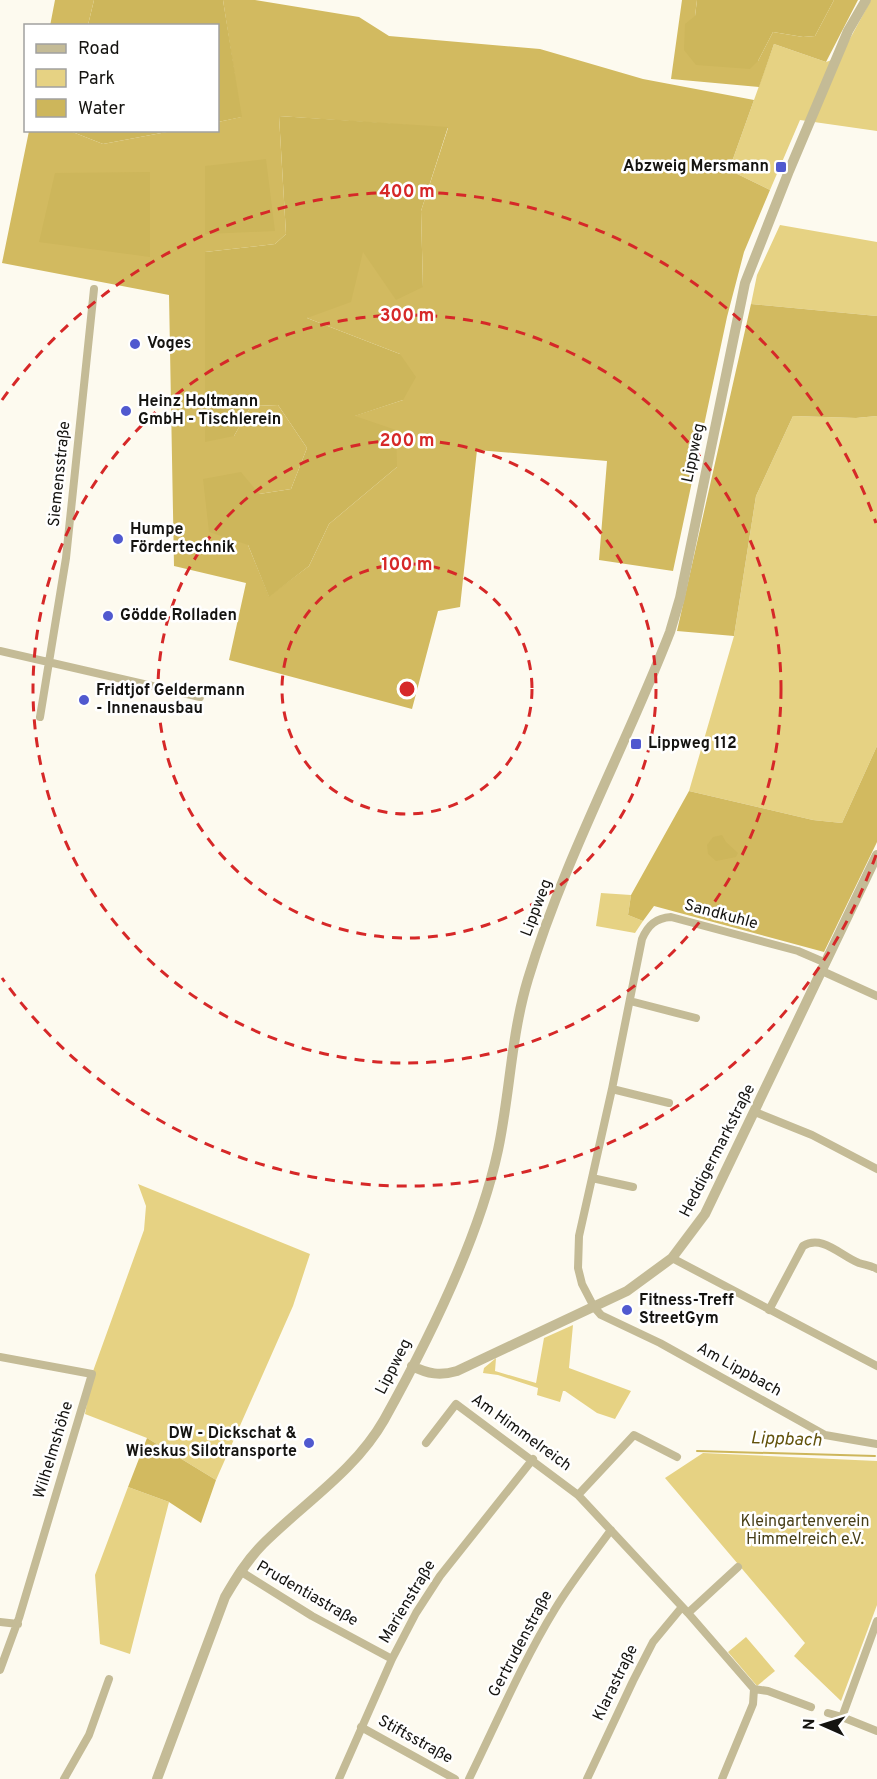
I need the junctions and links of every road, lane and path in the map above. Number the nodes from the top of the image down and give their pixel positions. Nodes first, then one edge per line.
1 (866, 0) edge
2 (94, 289) dead end
3 (0, 651) edge
4 (50, 662) junction
5 (200, 697) dead end
6 (40, 717) dead end
7 (877, 855) edge
8 (824, 967) junction
9 (877, 996) edge
10 (630, 1001) junction
11 (696, 1018) dead end
12 (612, 1089) junction
13 (669, 1103) dead end
14 (755, 1112) junction
15 (877, 1169) edge
16 (592, 1178) junction
17 (633, 1188) dead end
18 (672, 1258) junction
19 (877, 1269) edge
20 (594, 1307) junction
21 (769, 1310) junction
22 (0, 1357) edge
23 (412, 1366) junction
24 (877, 1366) edge
25 (426, 1443) dead end
26 (877, 1444) edge
27 (677, 1456) dead end
28 (533, 1460) junction
29 (578, 1495) junction
30 (611, 1530) junction
31 (738, 1567) dead end
32 (240, 1571) junction
33 (685, 1610) junction
34 (877, 1621) edge
35 (0, 1622) edge
36 (18, 1624) junction
37 (392, 1659) junction
38 (0, 1670) edge
39 (109, 1679) dead end
40 (754, 1689) junction
41 (811, 1707) dead end
42 (828, 1713) dead end
43 (842, 1717) junction
44 (361, 1728) junction
45 (877, 1731) edge
46 (64, 1779) edge
47 (157, 1779) edge
48 (339, 1779) edge
49 (456, 1779) edge
50 (469, 1779) edge
51 (587, 1779) edge
52 (722, 1779) edge

1 - 23 street, Lippweg
2 - 4 street, Siemensstraße
3 - 4 street
4 - 5 street
4 - 6 street, Siemensstraße
7 - 8 street, Heddigermarkstraße
8 - 9 street
8 - 10 street, Sandkuhle
8 - 14 street, Heddigermarkstraße
10 - 11 street
10 - 12 street, Sandkuhle
12 - 13 street
12 - 16 street, Sandkuhle
14 - 15 street
14 - 18 street, Heddigermarkstraße
16 - 17 street
16 - 20 street, Sandkuhle
18 - 20 street, Heddigermarkstraße
18 - 21 street
19 - 21 street
20 - 23 street, Heddigermarkstraße
20 - 26 street, Am Lippbach
21 - 24 street
22 - 36 street, Wilhelmshöhe
23 - 32 street, Lippweg
25 - 28 street, Am Himmelreich
27 - 29 street, Am Himmelreich
28 - 29 street, Am Himmelreich
28 - 37 street, Marienstraße
29 - 30 street, Am Himmelreich
30 - 33 street, Am Himmelreich
30 - 50 street, Gertrudenstraße
31 - 33 street
32 - 37 street, Prudentiastraße
32 - 47 street, Lippweg
33 - 40 street, Am Himmelreich
33 - 51 street, Klarastraße
34 - 43 street
35 - 36 street
36 - 38 street, Wilhelmshöhe
37 - 44 street, Marienstraße
39 - 46 street
40 - 41 street
40 - 52 street
42 - 43 street
43 - 45 street
44 - 48 street, Marienstraße
44 - 49 street, Stiftsstraße

